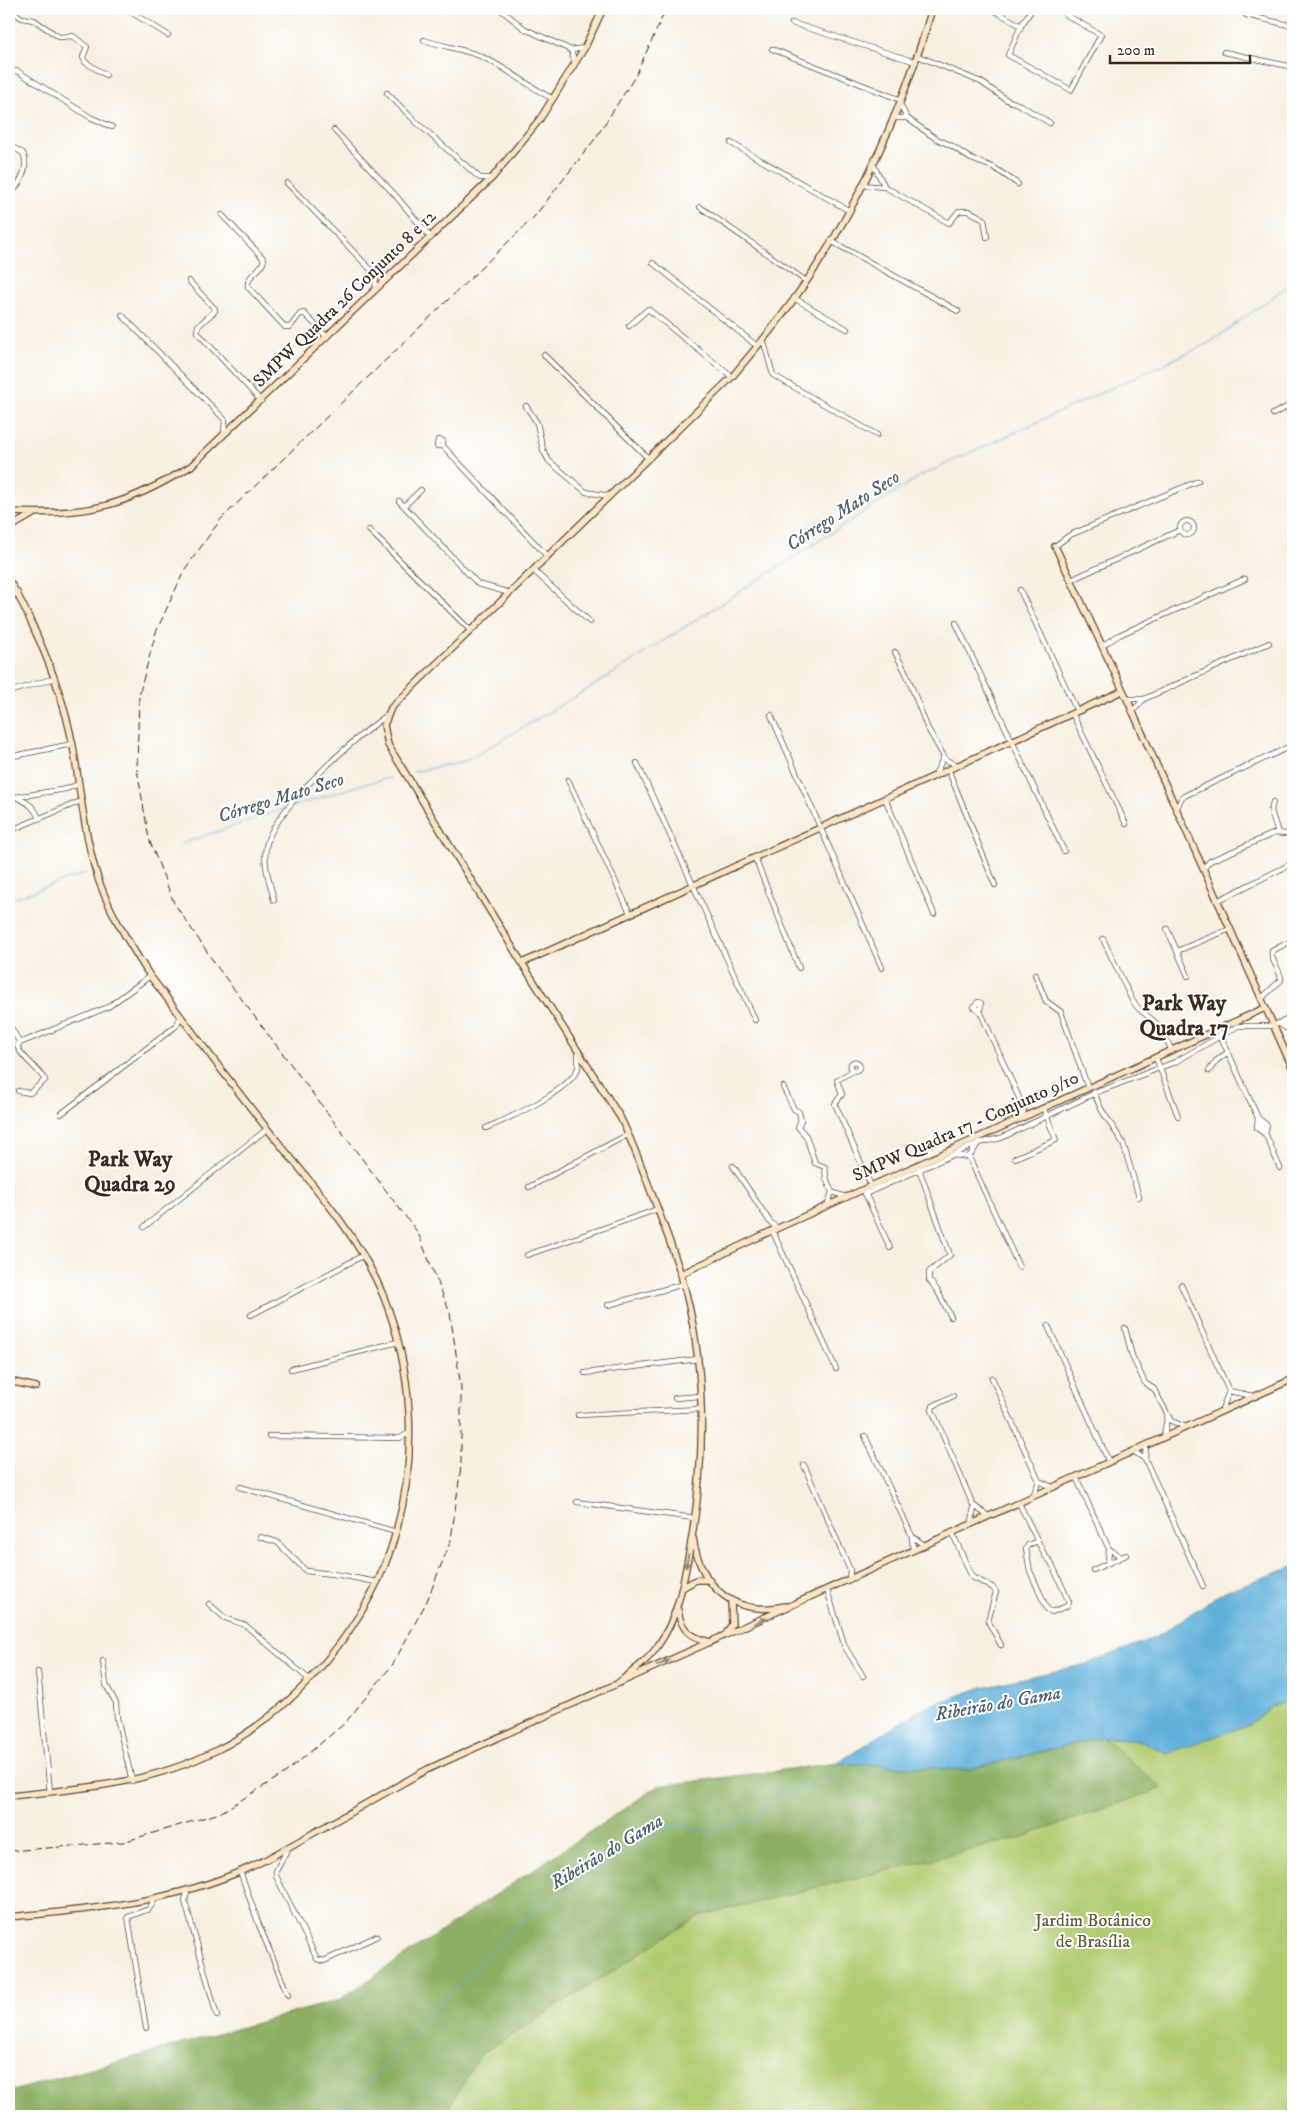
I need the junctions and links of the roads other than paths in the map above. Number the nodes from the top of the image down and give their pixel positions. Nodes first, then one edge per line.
1 (9, 9) edge
2 (126, 9) edge
3 (500, 9) edge
4 (603, 9) edge
5 (932, 9) edge
6 (992, 9) edge
7 (1032, 9) edge
8 (1056, 9) edge
9 (1246, 15) dead end
10 (792, 23) dead end
11 (1021, 26) junction
12 (1293, 26) edge
13 (168, 35) dead end
14 (424, 40) dead end
15 (585, 47) junction
16 (772, 49) dead end
17 (571, 50) junction
18 (1224, 52) dead end
19 (917, 59) junction
20 (575, 64) junction
21 (1293, 67) edge
22 (9, 72) edge
23 (106, 75) dead end
24 (387, 93) dead end
25 (553, 99) junction
26 (900, 102) junction
27 (894, 118) junction
28 (907, 118) junction
29 (1050, 123) dead end
30 (112, 126) dead end
31 (334, 130) dead end
32 (731, 143) dead end
33 (9, 145) edge
34 (873, 163) junction
35 (480, 178) junction
36 (492, 178) junction
37 (287, 183) dead end
38 (1018, 184) dead end
39 (862, 185) junction
40 (885, 187) junction
41 (481, 189) junction
42 (9, 196) edge
43 (700, 207) dead end
44 (848, 210) junction
45 (222, 215) dead end
46 (431, 238) junction
47 (987, 238) dead end
48 (832, 241) junction
49 (653, 264) dead end
50 (375, 274) junction
51 (389, 278) junction
52 (189, 281) dead end
53 (806, 281) junction
54 (376, 290) junction
55 (794, 298) junction
56 (958, 311) dead end
57 (122, 315) dead end
58 (629, 326) dead end
59 (847, 328) dead end
60 (327, 337) junction
61 (763, 339) junction
62 (757, 346) junction
63 (544, 354) dead end
64 (732, 377) junction
65 (261, 400) junction
66 (1293, 404) edge
67 (526, 406) dead end
68 (1273, 414) dead end
69 (224, 420) junction
70 (239, 420) junction
71 (224, 434) junction
72 (877, 435) dead end
73 (443, 446) dead end
74 (649, 459) junction
75 (1198, 481) dead end
76 (421, 490) dead end
77 (610, 496) junction
78 (399, 501) dead end
79 (404, 506) junction
80 (9, 512) edge
81 (34, 514) junction
82 (9, 528) edge
83 (369, 530) dead end
84 (1180, 530) dead end
85 (1055, 546) joint
86 (547, 556) junction
87 (533, 570) junction
88 (1245, 579) dead end
89 (1071, 580) junction
90 (9, 581) edge
91 (1020, 590) dead end
92 (18, 592) junction
93 (510, 593) junction
94 (9, 597) edge
95 (590, 622) dead end
96 (956, 623) dead end
97 (471, 631) junction
98 (1269, 643) dead end
99 (1102, 646) junction
100 (895, 652) dead end
101 (55, 678) junction
102 (1122, 691) junction
103 (9, 692) edge
104 (1127, 699) junction
105 (1144, 699) junction
106 (1075, 712) junction
107 (1132, 712) junction
108 (771, 715) dead end
109 (386, 716) junction
110 (1011, 741) junction
111 (72, 744) junction
112 (1293, 745) edge
113 (944, 756) junction
114 (9, 757) edge
115 (638, 763) dead end
116 (957, 765) junction
117 (948, 769) junction
118 (935, 775) junction
119 (568, 780) dead end
120 (79, 784) junction
121 (1169, 795) junction
122 (15, 797) junction
123 (1182, 797) junction
124 (9, 798) edge
125 (885, 798) junction
126 (82, 801) junction
127 (1273, 802) dead end
128 (1176, 810) junction
129 (816, 814) junction
130 (39, 818) junction
131 (1126, 824) dead end
132 (822, 828) junction
133 (9, 830) edge
134 (1293, 831) edge
135 (812, 832) junction
136 (1278, 833) junction
137 (1064, 851) dead end
138 (754, 858) junction
139 (1200, 861) junction
140 (1210, 861) junction
141 (1293, 863) edge
142 (1203, 869) junction
143 (694, 885) junction
144 (995, 885) dead end
145 (274, 900) dead end
146 (1217, 901) junction
147 (630, 913) junction
148 (934, 914) dead end
149 (1230, 929) junction
150 (1167, 930) dead end
151 (1103, 939) dead end
152 (1293, 940) edge
153 (1177, 952) junction
154 (522, 963) junction
155 (798, 968) dead end
156 (882, 968) dead end
157 (1035, 974) dead end
158 (150, 976) junction
159 (1188, 976) dead end
160 (1261, 999) junction
161 (1265, 1008) junction
162 (980, 1010) dead end
163 (181, 1016) junction
164 (1293, 1017) edge
165 (755, 1020) dead end
166 (9, 1024) edge
167 (187, 1025) junction
168 (1276, 1025) junction
169 (176, 1026) junction
170 (1219, 1033) junction
171 (20, 1043) junction
172 (1172, 1051) junction
173 (1228, 1052) junction
174 (578, 1053) junction
175 (1156, 1058) junction
176 (1160, 1068) junction
177 (577, 1070) junction
178 (1293, 1070) edge
179 (590, 1071) junction
180 (853, 1071) dead end
181 (1209, 1071) dead end
182 (783, 1087) dead end
183 (1090, 1087) junction
184 (18, 1090) dead end
185 (1095, 1093) junction
186 (1024, 1109) junction
187 (1044, 1109) junction
188 (1034, 1113) junction
189 (61, 1114) dead end
190 (1178, 1116) dead end
191 (1047, 1117) junction
192 (1258, 1118) junction
193 (1021, 1119) junction
194 (486, 1128) dead end
195 (267, 1129) junction
196 (629, 1134) junction
197 (1265, 1134) junction
198 (980, 1140) junction
199 (944, 1153) junction
200 (953, 1155) junction
201 (969, 1157) junction
202 (1016, 1158) dead end
203 (733, 1166) dead end
204 (918, 1168) junction
205 (1280, 1168) dead end
206 (869, 1178) junction
207 (878, 1182) junction
208 (871, 1186) junction
209 (529, 1187) dead end
210 (832, 1192) junction
211 (864, 1192) junction
212 (846, 1197) junction
213 (1139, 1197) dead end
214 (827, 1206) junction
215 (658, 1209) junction
216 (770, 1222) junction
217 (144, 1227) dead end
218 (772, 1230) junction
219 (890, 1248) dead end
220 (364, 1255) junction
221 (527, 1255) dead end
222 (1019, 1266) dead end
223 (681, 1274) junction
224 (684, 1284) junction
225 (1181, 1285) dead end
226 (608, 1305) dead end
227 (251, 1315) dead end
228 (951, 1317) dead end
229 (1048, 1326) dead end
230 (1125, 1328) dead end
231 (398, 1342) junction
232 (698, 1359) junction
233 (291, 1369) dead end
234 (836, 1369) dead end
235 (585, 1373) dead end
236 (992, 1378) dead end
237 (1293, 1379) edge
238 (9, 1380) edge
239 (36, 1388) dead end
240 (1229, 1391) junction
241 (700, 1396) junction
242 (953, 1396) dead end
243 (1253, 1396) junction
244 (675, 1398) dead end
245 (700, 1409) junction
246 (1222, 1410) junction
247 (578, 1415) dead end
248 (1167, 1416) junction
249 (1186, 1427) junction
250 (409, 1432) junction
251 (269, 1436) dead end
252 (865, 1436) dead end
253 (1164, 1437) junction
254 (400, 1438) junction
255 (409, 1444) junction
256 (1146, 1446) junction
257 (1134, 1451) junction
258 (1145, 1459) junction
259 (1109, 1462) junction
260 (804, 1466) dead end
261 (1076, 1477) junction
262 (1039, 1481) junction
263 (240, 1486) dead end
264 (1052, 1487) junction
265 (1033, 1496) junction
266 (577, 1502) dead end
267 (1019, 1503) junction
268 (974, 1505) junction
269 (988, 1516) junction
270 (694, 1518) junction
271 (972, 1522) junction
272 (396, 1532) junction
273 (952, 1532) junction
274 (692, 1534) junction
275 (912, 1536) junction
276 (260, 1537) dead end
277 (1038, 1541) junction
278 (924, 1545) junction
279 (1109, 1549) junction
280 (913, 1550) junction
281 (1108, 1562) junction
282 (850, 1570) junction
283 (1093, 1570) dead end
284 (860, 1575) junction
285 (707, 1580) junction
286 (849, 1580) junction
287 (376, 1582) junction
288 (1203, 1586) dead end
289 (682, 1588) junction
290 (827, 1590) junction
291 (731, 1601) junction
292 (209, 1604) dead end
293 (796, 1604) junction
294 (678, 1610) junction
295 (724, 1636) junction
296 (710, 1642) junction
297 (1001, 1645) dead end
298 (103, 1661) dead end
299 (38, 1672) dead end
300 (863, 1676) dead end
301 (310, 1680) junction
302 (618, 1683) junction
303 (132, 1781) junction
304 (50, 1792) junction
305 (9, 1796) edge
306 (289, 1847) junction
307 (240, 1871) junction
308 (186, 1892) junction
309 (176, 1894) junction
310 (155, 1899) junction
311 (185, 1901) junction
312 (9, 1917) edge
313 (377, 1936) dead end
314 (288, 1995) dead end
315 (217, 2016) dead end
316 (146, 2028) dead end

1 - 23 street
2 - 13 street
3 - 17 street
4 - 15 street, SMPW Quadra 26 Conjunto 8 e 12
5 - 19 street
6 - 11 street
7 - 11 street
8 - 11 street
9 - 12 street
10 - 19 street
14 - 25 street
15 - 17 street
15 - 20 street, SMPW Quadra 26 Conjunto 8 e 12
16 - 26 street
17 - 20 street
18 - 21 street
19 - 26 street
19 - 29 street
20 - 25 street, SMPW Quadra 26 Conjunto 8 e 12
22 - 30 street
24 - 35 street
25 - 36 street, SMPW Quadra 26 Conjunto 8 e 12
26 - 27 street
26 - 28 street
27 - 28 street
27 - 34 street
28 - 38 street
31 - 46 street
32 - 44 street
33 - 42 street
34 - 39 street
34 - 40 street
35 - 36 street
35 - 41 street
36 - 41 street, SMPW Quadra 26 Conjunto 8 e 12
37 - 50 street
39 - 40 street
39 - 44 street
40 - 47 street
41 - 46 street, SMPW Quadra 26 Conjunto 8 e 12
43 - 53 street
44 - 48 street
45 - 60 street
46 - 51 street, SMPW Quadra 26 Conjunto 8 e 12
48 - 53 street
48 - 56 street
49 - 62 street
50 - 51 street
50 - 54 street
51 - 54 street, SMPW Quadra 26 Conjunto 8 e 12
52 - 65 street
53 - 55 street
54 - 60 street, SMPW Quadra 26 Conjunto 8 e 12
55 - 59 street
55 - 61 street
57 - 69 street
58 - 64 street
60 - 65 street, SMPW Quadra 26 Conjunto 8 e 12
61 - 62 street
61 - 72 street
62 - 64 street
63 - 74 street
64 - 74 street
65 - 70 street, SMPW Quadra 26 Conjunto 8 e 12
66 - 68 street
67 - 77 street
69 - 70 street
69 - 71 street
70 - 71 street, SMPW Quadra 26 Conjunto 8 e 12
71 - 81 street, SMPW Quadra 26 Conjunto 8 e 12
73 - 86 street
74 - 77 street
75 - 85 street
76 - 79 street
77 - 86 street
78 - 79 street
79 - 93 street
80 - 81 street, SMPW Quadra 26 Conjunto 8 e 12
81 - 82 street, SMPW Quadra 26 Conjunto 8 e 12
83 - 97 street
84 - 89 street
85 - 89 street
86 - 87 street
87 - 93 street
87 - 95 street
88 - 99 street
89 - 99 street
90 - 92 street
91 - 106 street
92 - 94 street
92 - 101 street
93 - 97 street
96 - 110 street
97 - 109 street
98 - 105 street
99 - 102 street
100 - 113 street
101 - 103 street
101 - 111 street
102 - 104 street
102 - 106 street
104 - 105 street
104 - 107 street
105 - 107 street
106 - 110 street
106 - 131 street
107 - 121 street
108 - 129 street
109 - 145 street
109 - 154 street
110 - 116 street
110 - 137 street
111 - 114 street
111 - 120 street
112 - 123 street
113 - 116 street
113 - 118 street
115 - 143 street
116 - 117 street
117 - 118 street
117 - 144 street
118 - 125 street
119 - 147 street
120 - 122 street
120 - 126 street
121 - 123 street
121 - 128 street
122 - 124 street
122 - 130 street
123 - 128 street
125 - 132 street
125 - 148 street
126 - 130 street
126 - 158 street
127 - 136 street
128 - 139 street
129 - 132 street
129 - 135 street
130 - 133 street
132 - 135 street
132 - 156 street
134 - 136 street
135 - 138 street
136 - 140 street
138 - 143 street
138 - 155 street
139 - 140 street
139 - 142 street
140 - 142 street
141 - 146 street
142 - 146 street
143 - 147 street
143 - 165 street
146 - 149 street
147 - 154 street
149 - 153 street
149 - 160 street
150 - 153 street
151 - 172 street
152 - 160 street
153 - 159 street
154 - 174 street
157 - 183 street
158 - 163 street
158 - 171 street
160 - 161 street
161 - 168 street
161 - 170 street, SMPW Quadra 17 - Conjunto 9/10
162 - 186 street
163 - 167 street
163 - 169 street
164 - 168 street
166 - 171 street
167 - 169 street
167 - 195 street
168 - 170 street
168 - 178 street
169 - 189 street
170 - 172 street, SMPW Quadra 17 - Conjunto 9/10
170 - 173 street
170 - 176 street
171 - 184 street
172 - 175 street, SMPW Quadra 17 - Conjunto 9/10
173 - 181 street
173 - 192 street
174 - 177 street
174 - 179 street
175 - 176 street
175 - 183 street, SMPW Quadra 17 - Conjunto 9/10
176 - 185 street
176 - 190 street
177 - 179 street
177 - 194 street
179 - 196 street
180 - 206 street
182 - 210 street
183 - 185 street
183 - 187 street, SMPW Quadra 17 - Conjunto 9/10
185 - 191 street
185 - 213 street
186 - 188 street
186 - 193 street
187 - 188 street, SMPW Quadra 17 - Conjunto 9/10
187 - 191 street
188 - 193 street, SMPW Quadra 17 - Conjunto 9/10
191 - 198 street
191 - 202 street
192 - 197 street
192 - 197 street
193 - 198 street, SMPW Quadra 17 - Conjunto 9/10
195 - 217 street
195 - 220 street
196 - 209 street
196 - 215 street
197 - 205 street
198 - 199 street, SMPW Quadra 17 - Conjunto 9/10
198 - 200 street
198 - 201 street
199 - 200 street
199 - 204 street, SMPW Quadra 17 - Conjunto 9/10
200 - 201 street
200 - 204 street
201 - 222 street
203 - 216 street
204 - 207 street, SMPW Quadra 17 - Conjunto 9/10
204 - 211 street
204 - 228 street
206 - 207 street
206 - 208 street
207 - 208 street, SMPW Quadra 17 - Conjunto 9/10
208 - 211 street, SMPW Quadra 17 - Conjunto 9/10
210 - 212 street
210 - 214 street
211 - 212 street, SMPW Quadra 17 - Conjunto 9/10
211 - 219 street
212 - 214 street, SMPW Quadra 17 - Conjunto 9/10
214 - 218 street, SMPW Quadra 17 - Conjunto 9/10
215 - 221 street
215 - 223 street
216 - 218 street
216 - 218 street
218 - 223 street, SMPW Quadra 17 - Conjunto 9/10
218 - 234 street
220 - 227 street
220 - 231 street
223 - 224 street
224 - 226 street
224 - 232 street
225 - 240 street
229 - 259 street
230 - 248 street
231 - 233 street
231 - 250 street
232 - 235 street
232 - 241 street
236 - 262 street
237 - 243 street
238 - 239 street
240 - 243 street
240 - 246 street
241 - 244 street
241 - 245 street
242 - 268 street
243 - 246 street
245 - 247 street
245 - 270 street
246 - 249 street
248 - 249 street
248 - 253 street
249 - 253 street
250 - 254 street
250 - 255 street
251 - 254 street
252 - 275 street
253 - 256 street
254 - 255 street
255 - 272 street
256 - 257 street
256 - 258 street
257 - 258 street
257 - 259 street
258 - 288 street
259 - 261 street
260 - 282 street
261 - 264 street
261 - 279 street
262 - 264 street
262 - 265 street
263 - 272 street
264 - 265 street
265 - 267 street
266 - 270 street
267 - 269 street
267 - 277 street
268 - 269 street
268 - 271 street
269 - 271 street
270 - 274 street
271 - 273 street
272 - 287 street
273 - 278 street
273 - 297 street
274 - 285 street
274 -> 289 street
275 - 278 street
275 - 280 street
276 - 287 street
277 - 277 street
278 - 280 street
279 - 281 street
279 - 281 street
280 - 284 street
281 - 283 street
282 - 284 street
282 - 286 street
284 - 286 street
285 - 289 street
285 - 291 street
286 - 290 street
287 - 301 street
289 - 294 street
290 - 293 street
290 - 300 street
291 - 293 street
291 - 295 street
292 - 301 street
295 -> 293 street
294 - 296 street
294 - 302 street
295 - 296 street
302 -> 296 street
298 - 303 street
299 - 304 street
301 - 303 street
302 - 306 street
303 - 304 street
304 - 305 street
306 - 307 street
306 - 313 street
307 - 308 street
307 - 314 street
308 - 309 street
308 - 311 street
309 - 310 street
309 - 311 street
310 - 312 street
310 - 316 street
311 - 315 street

